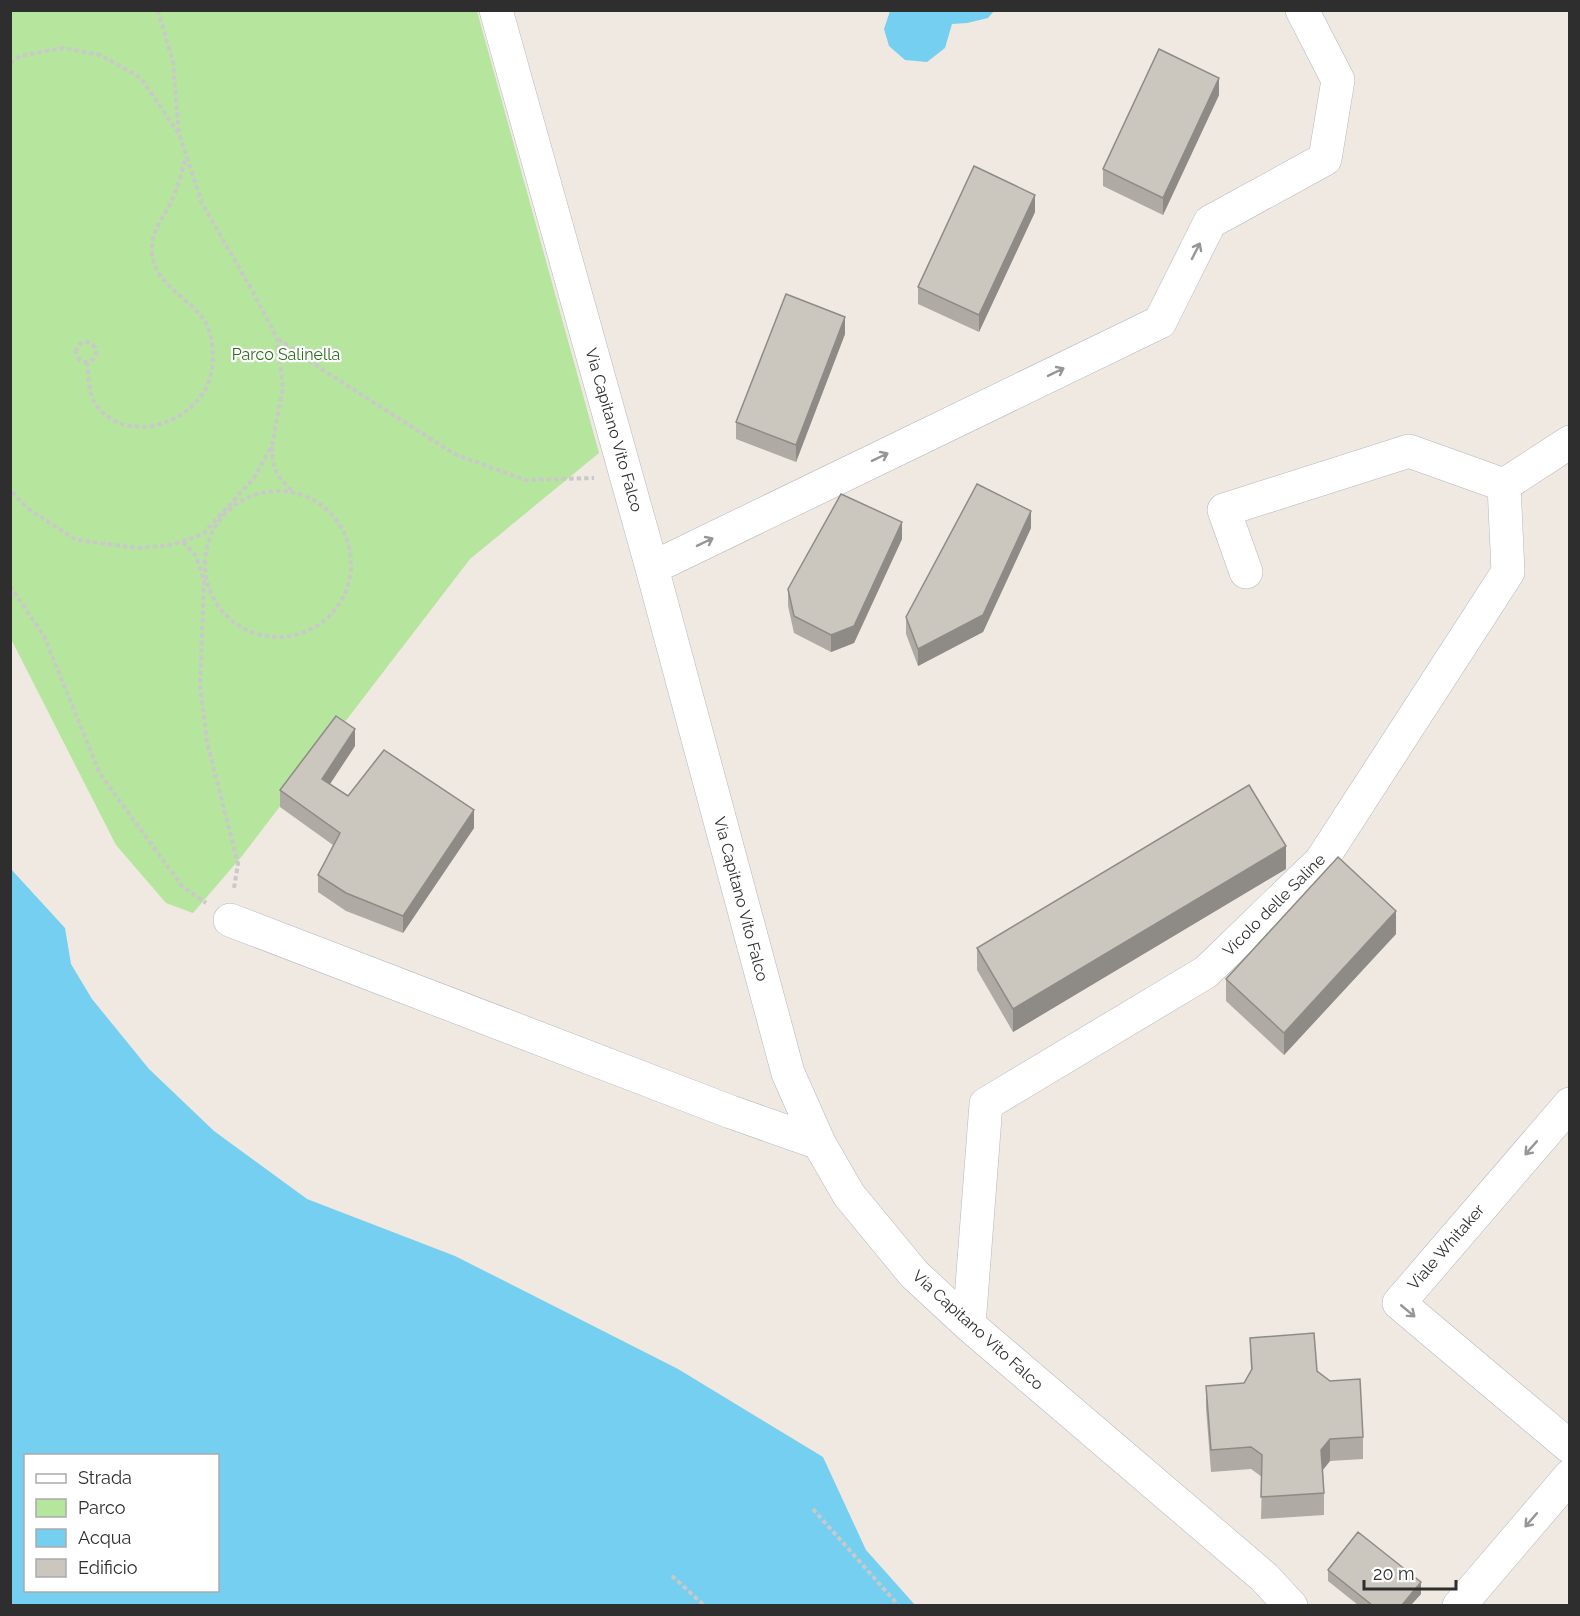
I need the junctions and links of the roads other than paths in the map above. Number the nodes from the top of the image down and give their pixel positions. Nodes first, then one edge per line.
1 (496, 10) edge
2 (1302, 10) edge
3 (1569, 442) edge
4 (1504, 485) junction
5 (652, 568) junction
6 (1246, 572) dead end
7 (230, 920) road end
8 (1569, 1104) edge
9 (819, 1143) junction
10 (969, 1325) junction
11 (1565, 1433) edge
12 (1569, 1476) edge
13 (1291, 1605) edge
14 (1459, 1605) edge

1 - 5 street, Via Capitano Vito Falco
5 -> 2 street
3 - 4 street
4 - 6 street
4 - 10 street, Vicolo delle Saline
5 - 9 street, Via Capitano Vito Falco
7 - 9 street
8 -> 11 street, Viale Whitaker
9 - 10 street, Via Capitano Vito Falco
10 - 13 street, Via Capitano Vito Falco
12 -> 14 street

